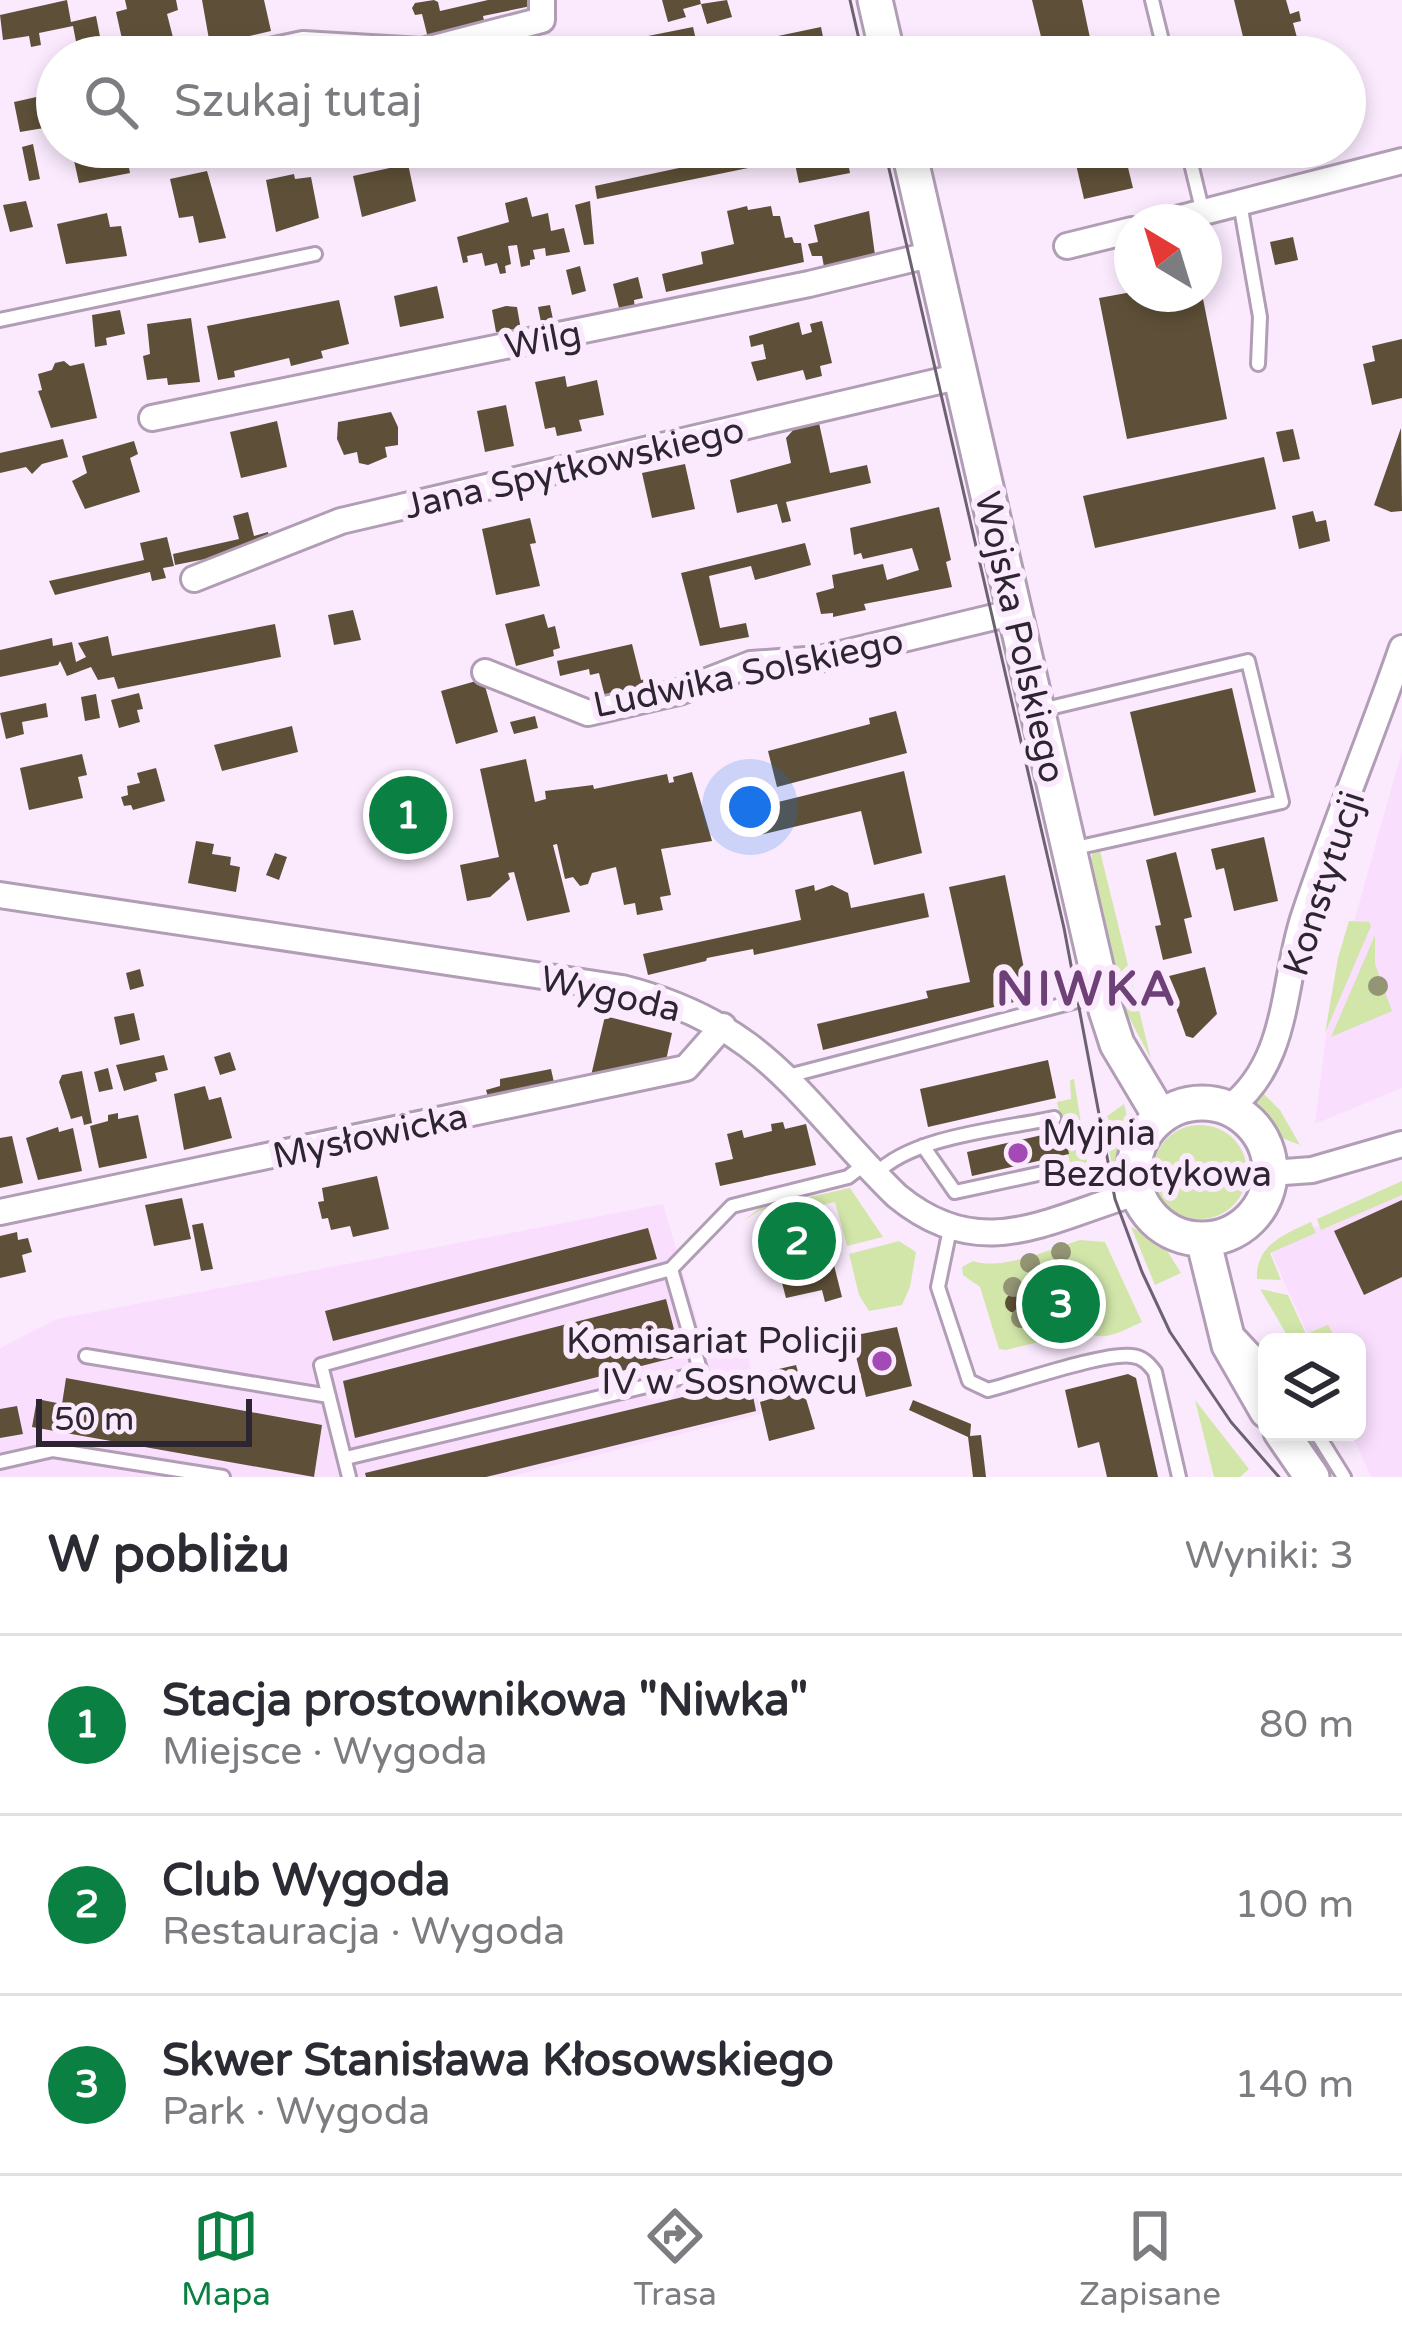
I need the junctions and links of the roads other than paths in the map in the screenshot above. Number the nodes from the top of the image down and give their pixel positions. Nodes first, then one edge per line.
1 (542, 0) edge
2 (875, 0) edge
3 (1153, 0) edge
4 (480, 36) edge
5 (883, 36) edge
6 (1161, 36) edge
7 (1402, 160) edge
8 (913, 168) edge
9 (1192, 168) edge
10 (1240, 203) junction
11 (1201, 204) edge
12 (1222, 208) edge
13 (1114, 234) edge
14 (1067, 246) dead end
15 (315, 254) dead end
16 (933, 254) junction
17 (0, 320) edge
18 (1258, 364) dead end
19 (962, 376) junction
20 (152, 418) dead end
21 (194, 579) dead end
22 (1015, 612) junction
23 (1402, 648) edge
24 (485, 672) dead end
25 (1037, 711) junction
26 (1070, 849) junction
27 (0, 895) edge
28 (1103, 994) junction
29 (723, 1026) junction
30 (788, 1076) junction
31 (1229, 1108) junction
32 (1160, 1116) junction
33 (1054, 1118) dead end
34 (1402, 1144) edge
35 (923, 1147) junction
36 (870, 1169) junction
37 (1052, 1171) dead end
38 (1270, 1173) junction
39 (1136, 1193) junction
40 (0, 1212) edge
41 (950, 1229) junction
42 (1203, 1239) junction
43 (671, 1270) junction
44 (1219, 1315) junction
45 (86, 1356) dead end
46 (1258, 1356) edge
47 (328, 1396) junction
48 (1258, 1397) edge
49 (1285, 1441) edge
50 (1322, 1441) edge
51 (346, 1458) junction
52 (0, 1462) edge
53 (1300, 1472) edge
54 (223, 1477) edge
55 (349, 1477) edge
56 (1179, 1477) edge
57 (1344, 1477) edge

1 - 4 street
2 - 5 main road
3 - 6 lane
7 - 10 street
8 - 16 main road, Wojska Polskiego
9 - 11 lane
10 - 12 street
10 - 18 lane
13 - 14 street
15 - 17 lane
16 - 19 main road, Wojska Polskiego
16 - 20 street, Wilg
19 - 21 street, Jana Spytkowskiego
19 - 22 main road, Wojska Polskiego
22 - 24 street, Ludwika Solskiego
22 - 25 main road, Wojska Polskiego
23 - 31 street, Konstytucji
25 - 26 main road, Wojska Polskiego
25 - 26 lane
26 - 28 main road, Wojska Polskiego
27 - 29 street, Wygoda
28 - 30 lane
28 - 32 main road, Wojska Polskiego
29 - 30 street, Wygoda
29 - 40 street, Mysłowicka
30 - 36 street, Wygoda
31 - 32 main road
31 - 38 main road
32 - 39 main road
33 - 35 lane
34 - 38 street
35 - 36 lane
35 - 37 lane
36 - 41 street, Wygoda
36 - 43 lane
38 - 42 main road
39 - 41 street, Wygoda
39 - 42 main road
41 - 56 lane
42 - 44 main road
43 - 47 lane
43 - 51 lane
44 - 46 lane
44 - 48 main road
45 - 47 lane
47 - 51 lane
49 - 53 main road
50 - 57 lane
51 - 55 lane
52 - 54 lane

